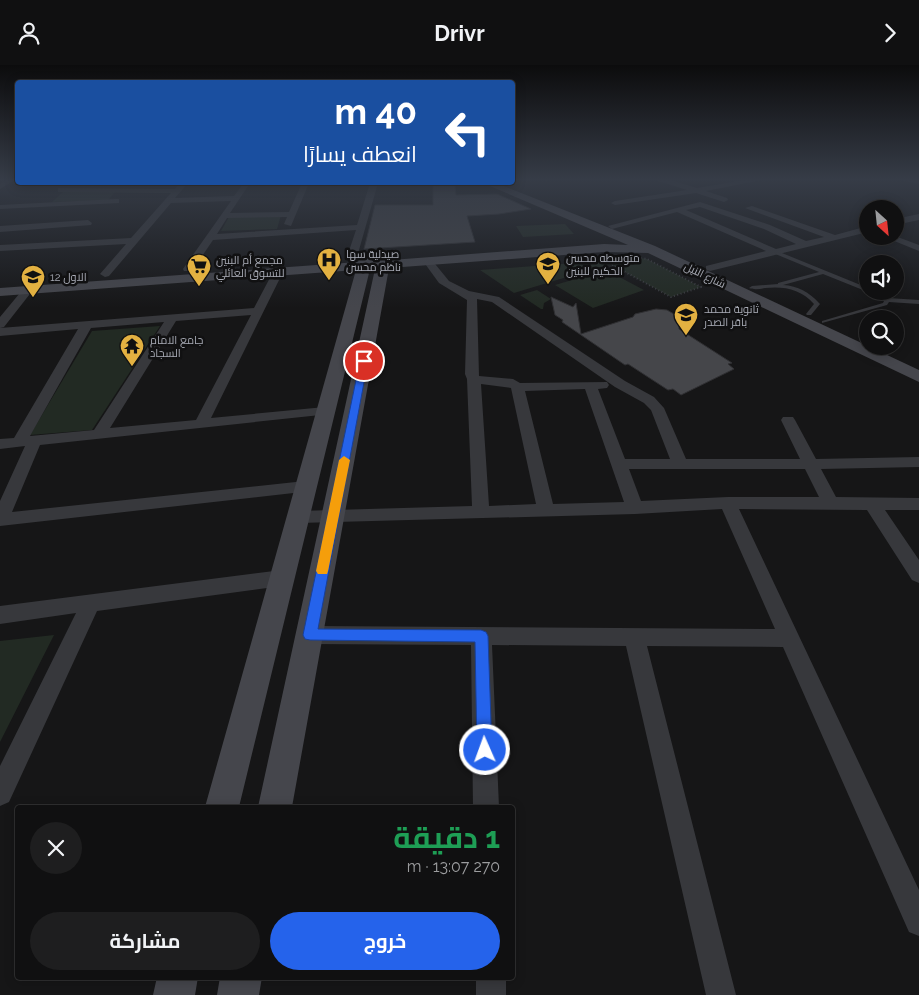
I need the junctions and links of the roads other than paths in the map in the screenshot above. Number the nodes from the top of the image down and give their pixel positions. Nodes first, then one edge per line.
1 (64, 221) edge
2 (91, 221) edge
3 (150, 221) edge
4 (221, 221) edge
5 (289, 221) edge
6 (364, 221) edge
7 (584, 221) edge
8 (600, 221) edge
9 (630, 221) edge
10 (706, 221) edge
11 (751, 221) edge
12 (787, 221) edge
13 (612, 226) junction
14 (362, 227) junction
15 (4, 228) edge
16 (859, 231) edge
17 (285, 232) junction
18 (0, 235) edge
19 (210, 237) junction
20 (623, 237) junction
21 (833, 237) junction
22 (133, 241) junction
23 (904, 243) edge
24 (804, 244) junction
25 (61, 245) junction
26 (0, 248) edge
27 (919, 248) edge
28 (650, 249) junction
29 (775, 251) junction
30 (370, 260) junction
31 (428, 261) junction
32 (710, 268) junction
33 (188, 269) junction
34 (278, 271) junction
35 (823, 271) junction
36 (105, 274) junction
37 (0, 281) edge
38 (777, 284) junction
39 (859, 287) edge
40 (752, 288) junction
41 (28, 290) junction
42 (0, 292) edge
43 (468, 293) junction
44 (887, 300) joint
45 (919, 302) edge
46 (258, 311) junction
47 (172, 319) junction
48 (815, 321) junction
49 (0, 325) edge
50 (86, 326) junction
51 (0, 332) edge
52 (859, 339) edge
53 (894, 355) edge
54 (919, 367) edge
55 (919, 377) edge
56 (474, 379) junction
57 (620, 384) junction
58 (590, 385) junction
59 (517, 387) junction
60 (325, 411) junction
61 (788, 420) dead end
62 (201, 424) junction
63 (99, 434) junction
64 (35, 440) junction
65 (19, 442) junction
66 (0, 444) edge
67 (919, 462) edge
68 (619, 463) junction
69 (680, 464) junction
70 (809, 464) junction
71 (305, 487) junction
72 (830, 502) junction
73 (728, 503) junction
74 (871, 503) junction
75 (919, 504) edge
76 (634, 507) junction
77 (546, 510) junction
78 (481, 512) junction
79 (333, 516) junction
80 (299, 517) junction
81 (0, 520) edge
82 (919, 575) edge
83 (282, 578) junction
84 (91, 603) junction
85 (0, 615) edge
86 (310, 635) junction
87 (481, 636) junction
88 (634, 637) junction
89 (790, 639) junction
90 (0, 793) edge
91 (223, 805) edge
92 (275, 805) edge
93 (486, 805) edge
94 (916, 910) edge
95 (177, 980) edge
96 (240, 980) edge
97 (491, 980) edge
98 (174, 995) edge
99 (238, 995) edge
100 (491, 995) edge
101 (721, 995) edge

1 - 15 street
2 - 25 street
3 - 22 street
4 - 19 street
5 - 17 street
6 - 14 street
7 - 20 main road, شارع النيل
8 - 13 main road
9 - 13 street
10 - 29 street
11 - 24 street
12 - 21 street
13 - 32 main road
14 - 17 street
14 - 30 street
15 - 18 street
16 - 21 street
17 - 19 street
19 - 33 street
20 - 28 main road, شارع النيل
20 - 30 main road
21 - 24 street
22 - 25 street
22 - 36 street
23 - 27 street
24 - 29 street
25 - 26 street
28 - 31 main road
28 - 48 main road, شارع النيل
29 - 32 street
29 - 35 lane
30 - 31 main road
30 - 33 main road
30 - 34 main road
30 - 60 main road
30 - 79 main road
31 - 43 street
32 - 40 main road
33 - 36 main road
34 - 41 main road
34 - 46 street
35 - 38 lane
35 - 39 lane
36 - 37 main road
38 - 40 lane
38 - 48 lane
40 - 48 main road
41 - 42 main road
41 - 49 street
43 - 56 street
43 - 57 street
44 - 45 lane
44 - 48 lane
46 - 47 street
46 - 62 street
47 - 50 street
47 - 63 street
48 - 52 main road
48 - 55 main road, شارع النيل
50 - 51 street
50 - 65 street
53 - 54 main road
56 - 59 street
56 - 78 street
57 - 58 street
57 - 69 street
58 - 59 street
58 - 68 street
59 - 77 street
60 - 62 street
60 - 71 main road
61 - 70 street
62 - 63 street
63 - 64 street
64 - 65 street
64 - 81 street
65 - 66 street
67 - 70 street
68 - 69 street
68 - 76 street
69 - 70 street
70 - 72 street
71 - 80 main road
71 - 81 street
72 - 73 street
72 - 74 street
73 - 76 street
73 - 89 street
74 - 75 street
74 - 82 street
76 - 77 street
77 - 78 street
78 - 79 street
79 - 80 street
79 - 86 main road
80 - 83 main road
83 - 84 street
83 - 91 main road
84 - 85 street
84 - 90 street
86 - 87 street
86 - 92 main road
87 - 88 street
87 - 93 street
88 - 89 street
88 - 101 street
89 - 94 street
95 - 98 main road
96 - 99 main road
97 - 100 street

